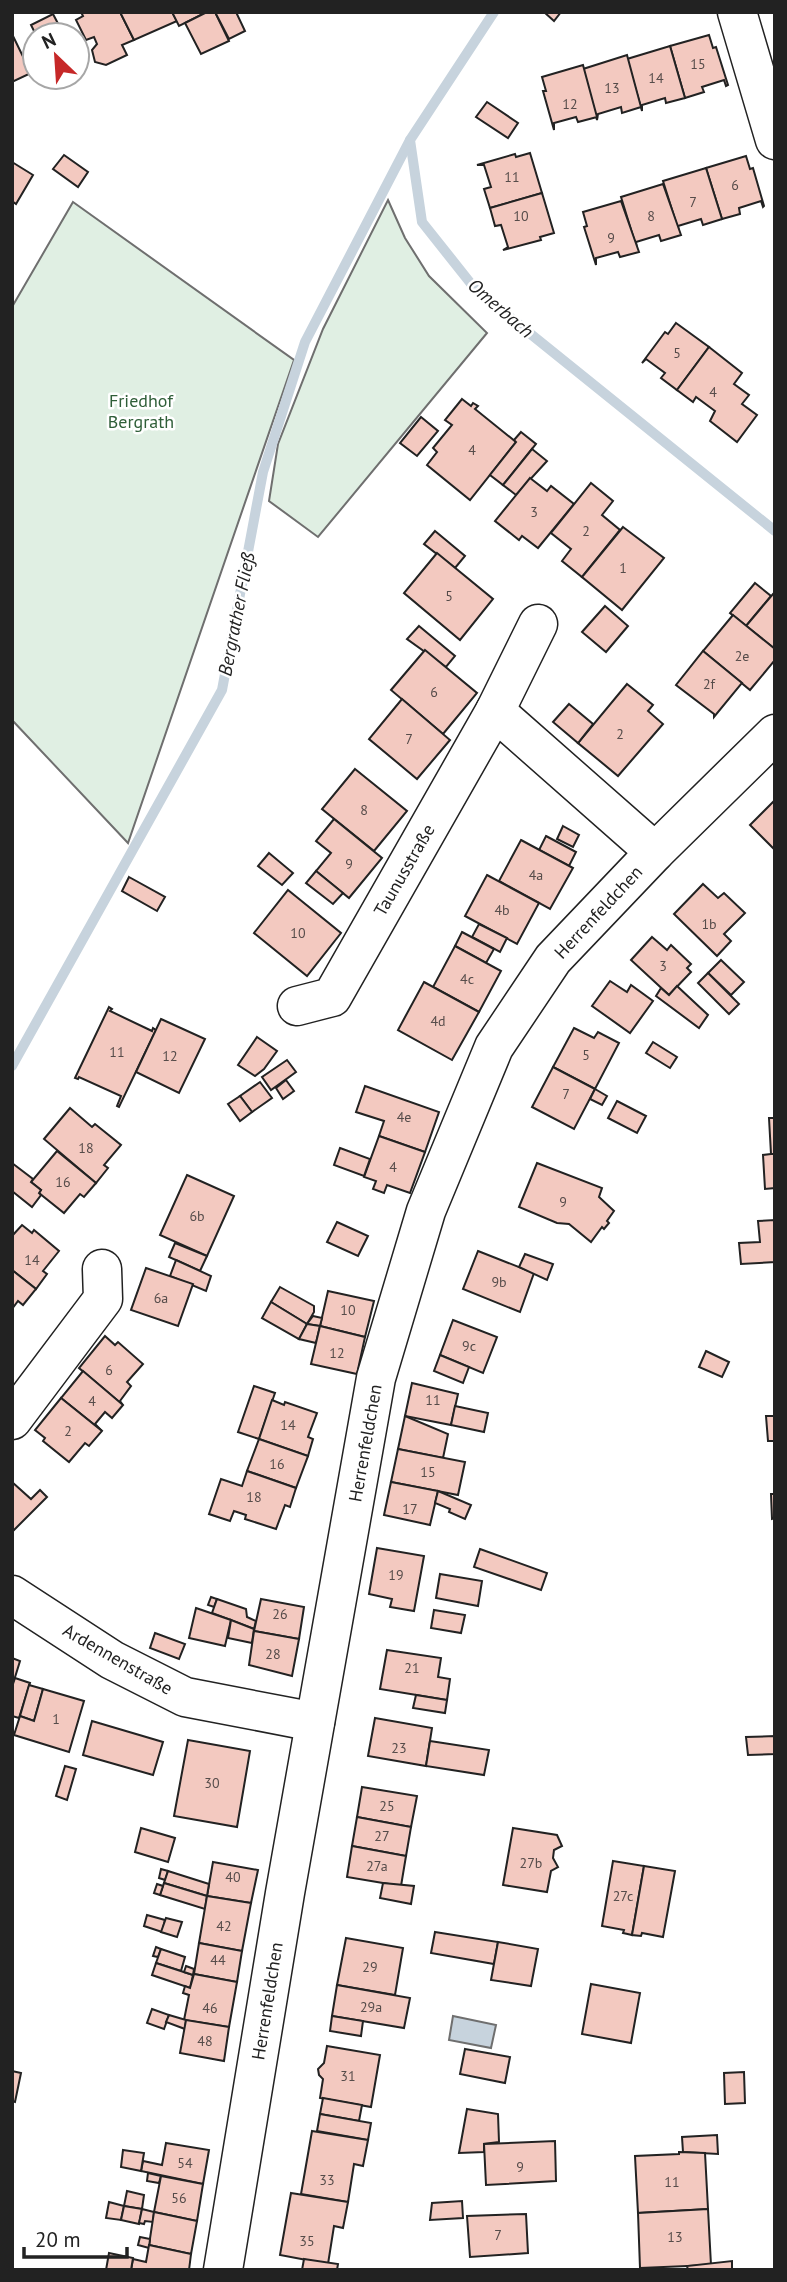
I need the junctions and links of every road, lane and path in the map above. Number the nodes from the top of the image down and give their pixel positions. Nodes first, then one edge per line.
1 (737, 12) edge
2 (775, 140) edge
3 (538, 624) dead end
4 (495, 711) junction
5 (775, 734) edge
6 (655, 852) junction
7 (297, 1006) dead end
8 (102, 1269) dead end
9 (12, 1420) edge
10 (12, 1594) edge
11 (315, 1722) junction
12 (223, 2270) edge

1 - 2 street
3 - 4 street, Taunusstraße
4 - 6 street
4 - 7 street, Taunusstraße
5 - 6 street, Herrenfeldchen
6 - 11 street, Herrenfeldchen
8 - 9 street
10 - 11 street, Ardennenstraße
11 - 12 street, Herrenfeldchen

